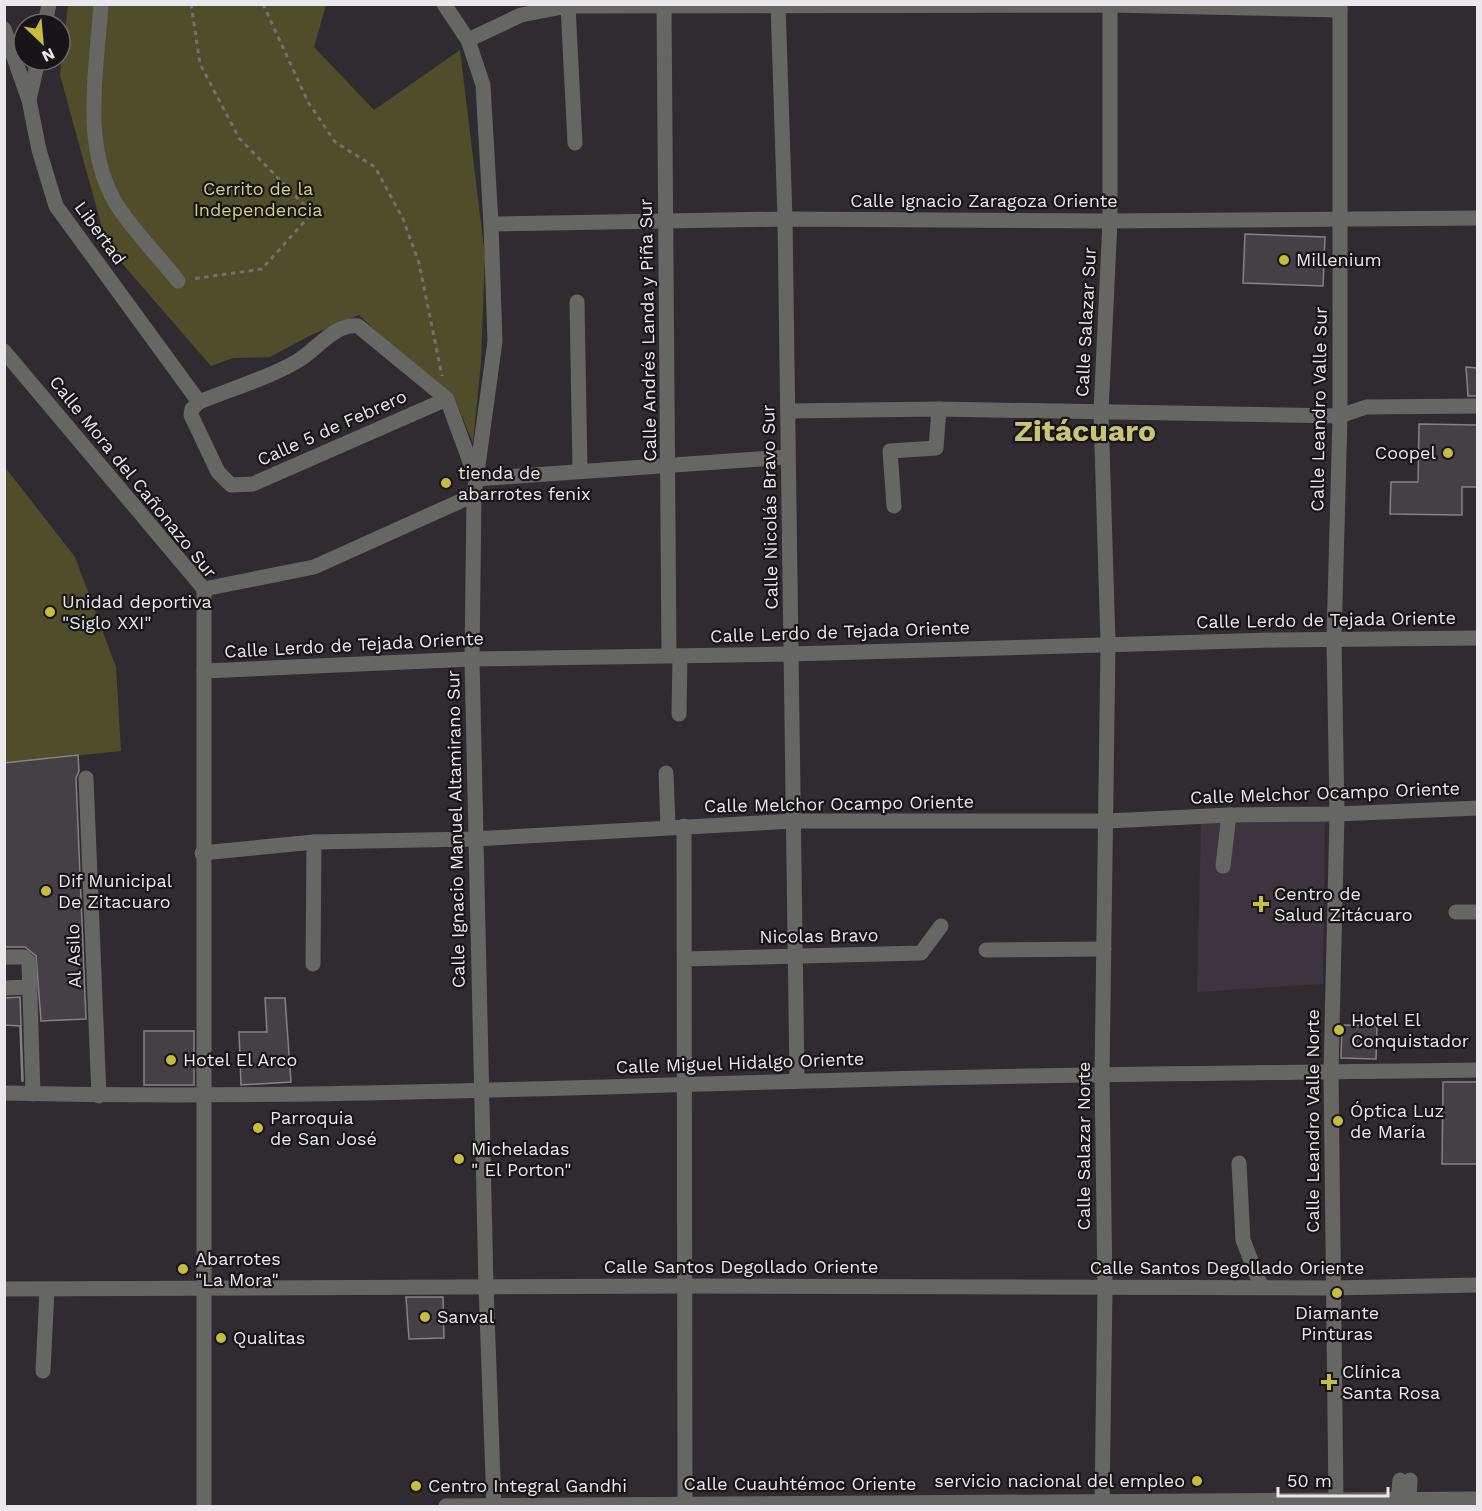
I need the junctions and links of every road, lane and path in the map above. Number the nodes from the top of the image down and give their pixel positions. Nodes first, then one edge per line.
1 (101, 4) edge
2 (191, 4) edge
3 (263, 4) edge
4 (444, 4) edge
5 (778, 5) edge
6 (1110, 5) edge
7 (568, 6) junction
8 (664, 6) edge
9 (1340, 7) edge
10 (4, 29) edge
11 (468, 40) junction
12 (35, 72) edge
13 (29, 100) junction
14 (574, 143) dead end
15 (1478, 218) edge
16 (785, 219) junction
17 (1340, 220) junction
18 (1110, 221) junction
19 (667, 223) junction
20 (491, 224) junction
21 (178, 281) joint
22 (578, 302) dead end
23 (4, 351) edge
24 (447, 399) junction
25 (1478, 406) edge
26 (195, 409) junction
27 (939, 409) junction
28 (788, 411) junction
29 (1101, 412) junction
30 (1340, 416) junction
31 (787, 457) junction
32 (669, 464) junction
33 (580, 470) junction
34 (476, 479) junction
35 (231, 485) joint
36 (474, 495) junction
37 (894, 506) dead end
38 (204, 589) junction
39 (1478, 638) edge
40 (1334, 639) junction
41 (1108, 643) junction
42 (791, 654) junction
43 (675, 655) junction
44 (472, 659) junction
45 (204, 671) junction
46 (679, 714) dead end
47 (666, 773) dead end
48 (86, 778) dead end
49 (1478, 808) edge
50 (1337, 814) junction
51 (1229, 815) junction
52 (794, 821) junction
53 (1108, 821) junction
54 (684, 826) junction
55 (668, 827) junction
56 (474, 838) junction
57 (314, 842) junction
58 (202, 853) junction
59 (1222, 866) dead end
60 (1456, 912) dead end
61 (1478, 912) edge
62 (941, 926) dead end
63 (1104, 949) junction
64 (986, 951) dead end
65 (796, 956) junction
66 (4, 957) edge
67 (685, 959) junction
68 (313, 964) dead end
69 (30, 987) junction
70 (4, 988) edge
71 (1478, 1070) edge
72 (1331, 1072) junction
73 (1102, 1076) junction
74 (797, 1081) junction
75 (686, 1084) junction
76 (482, 1089) junction
77 (4, 1093) edge
78 (33, 1094) junction
79 (99, 1095) junction
80 (202, 1095) junction
81 (1239, 1163) dead end
82 (1478, 1285) edge
83 (486, 1286) junction
84 (685, 1286) junction
85 (1261, 1286) junction
86 (206, 1287) junction
87 (1105, 1287) junction
88 (1333, 1288) junction
89 (4, 1290) edge
90 (47, 1290) junction
91 (43, 1371) dead end
92 (1405, 1480) dead end
93 (1336, 1499) junction
94 (1478, 1499) edge
95 (1413, 1501) edge
96 (1102, 1503) edge
97 (917, 1504) edge
98 (685, 1505) edge
99 (776, 1505) edge
100 (829, 1505) edge
101 (862, 1505) edge
102 (204, 1506) edge
103 (446, 1506) edge
104 (494, 1506) edge

1 - 21 street
2 - 21 path
3 - 24 path
4 - 11 street, Calle Ignacio Manuel Altamirano Sur
5 - 6 street
5 - 8 street
5 - 16 street, Calle Nicolás Bravo Sur
6 - 9 street
6 - 18 street, Calle Salazar Sur
7 - 8 street
7 - 11 street
7 - 14 street
8 - 19 street, Calle Andrés Landa y Piña Sur
9 - 17 street, Calle Leandro Valle Sur
10 - 13 street, Libertad
11 - 20 street, Calle Ignacio Manuel Altamirano Sur
12 - 13 street
13 - 26 street, Libertad
15 - 17 street, Calle Ignacio Zaragoza Oriente
16 - 18 street, Calle Ignacio Zaragoza Oriente
16 - 19 street, Calle Ignacio Zaragoza Oriente
16 - 28 street, Calle Nicolás Bravo Sur
17 - 18 street, Calle Ignacio Zaragoza Oriente
17 - 30 street, Calle Leandro Valle Sur
18 - 29 street, Calle Salazar Sur
19 - 20 street, Calle Ignacio Zaragoza Oriente
19 - 32 street, Calle Andrés Landa y Piña Sur
20 - 34 street, Calle Ignacio Manuel Altamirano Sur
22 - 33 street
23 - 38 street, Calle Mora del Cañonazo Sur
24 - 26 street
24 - 34 street
24 - 35 street, Calle 5 de Febrero
25 - 30 street
26 - 35 street, Libertad
27 - 28 street
27 - 29 street
27 - 37 street
28 - 31 street, Calle Nicolás Bravo Sur
29 - 30 street
29 - 41 street, Calle Salazar Sur
30 - 40 street, Calle Leandro Valle Sur
31 - 32 street
31 - 42 street, Calle Nicolás Bravo Sur
32 - 33 street
32 - 43 street, Calle Andrés Landa y Piña Sur
33 - 34 street
34 - 36 street, Calle Ignacio Manuel Altamirano Sur
36 - 38 street
36 - 44 street, Calle Ignacio Manuel Altamirano Sur
38 - 45 street, Calle Mora del Cañonazo Sur
39 - 40 street, Calle Lerdo de Tejada Oriente
40 - 41 street, Calle Lerdo de Tejada Oriente
40 - 50 street, Calle Leandro Valle Sur
41 - 42 street, Calle Lerdo de Tejada Oriente
41 - 53 street, Calle Salazar Sur
42 - 43 street, Calle Lerdo de Tejada Oriente
42 - 52 street, Calle Nicolás Bravo Sur
43 - 44 street, Calle Lerdo de Tejada Oriente
43 - 46 street, Calle Andrés Landa y Piña Sur
44 - 45 street, Calle Lerdo de Tejada Oriente
44 - 56 street, Calle Ignacio Manuel Altamirano Sur
45 - 58 street, Calle Mora del Cañonazo Sur
47 - 55 street
48 - 79 street, Al Asilo
49 - 50 street, Calle Melchor Ocampo Oriente
50 - 51 street, Calle Melchor Ocampo Oriente
50 - 72 street, Calle Leandro Valle Norte
51 - 53 street, Calle Melchor Ocampo Oriente
51 - 59 street
52 - 53 street, Calle Melchor Ocampo Oriente
52 - 54 street, Calle Melchor Ocampo Oriente
52 - 65 street, Calle Nicolás Bravo Sur
53 - 63 street, Calle Salazar Norte
54 - 55 street, Calle Melchor Ocampo Oriente
54 - 67 street
55 - 56 street, Calle Melchor Ocampo Oriente
56 - 57 street, Calle Melchor Ocampo Oriente
56 - 76 street, Calle Ignacio Manuel Altamirano Sur
57 - 58 street, Calle Melchor Ocampo Oriente
57 - 68 street
58 - 80 street, Calle Mora del Cañonazo Sur
60 - 61 street
62 - 65 street, Nicolas Bravo
63 - 64 street
63 - 73 street, Calle Salazar Norte
65 - 67 street, Nicolas Bravo
65 - 74 street, Calle Nicolás Bravo Sur
66 - 69 street
67 - 75 street
69 - 70 street
69 - 78 street
71 - 72 street, Calle Miguel Hidalgo Oriente
72 - 73 street, Calle Miguel Hidalgo Oriente
72 - 88 street, Calle Leandro Valle Norte
73 - 74 street, Calle Miguel Hidalgo Oriente
73 - 87 street, Calle Salazar Norte
74 - 75 street, Calle Miguel Hidalgo Oriente
75 - 76 street, Calle Miguel Hidalgo Oriente
75 - 84 street
76 - 80 street, Calle Miguel Hidalgo Oriente
76 - 83 street, Calle Ignacio Manuel Altamirano Sur
77 - 78 street, Calle Miguel Hidalgo Oriente
78 - 79 street, Calle Miguel Hidalgo Oriente
79 - 80 street, Calle Miguel Hidalgo Oriente
80 - 86 street, Calle Mora del Cañonazo Sur
81 - 85 street
82 - 88 street, Calle Santos Degollado Oriente
83 - 84 street, Calle Santos Degollado Oriente
83 - 86 street, Calle Santos Degollado Oriente
83 - 104 street, Calle Ignacio Manuel Altamirano Sur
84 - 87 street, Calle Santos Degollado Oriente
84 - 98 street
85 - 87 street, Calle Santos Degollado Oriente
85 - 88 street, Calle Santos Degollado Oriente
86 - 90 street, Calle Santos Degollado Oriente
86 - 102 street, Calle Mora del Cañonazo Sur
87 - 96 street, Calle Salazar Norte
88 - 93 street, Calle Leandro Valle Norte
89 - 90 street, Calle Santos Degollado Oriente
90 - 91 street
92 - 95 street
93 - 95 street, Calle Cuauhtémoc Oriente
93 - 96 street, Calle Cuauhtémoc Oriente
94 - 95 street, Calle Cuauhtémoc Oriente
96 - 97 street, Calle Cuauhtémoc Oriente
97 - 101 street, Calle Cuauhtémoc Oriente
98 - 99 street, Calle Cuauhtémoc Oriente
98 - 104 street, Calle Cuauhtémoc Oriente
99 - 100 street, Calle Cuauhtémoc Oriente
100 - 101 street, Calle Cuauhtémoc Oriente
103 - 104 street, Calle Cuauhtémoc Oriente

